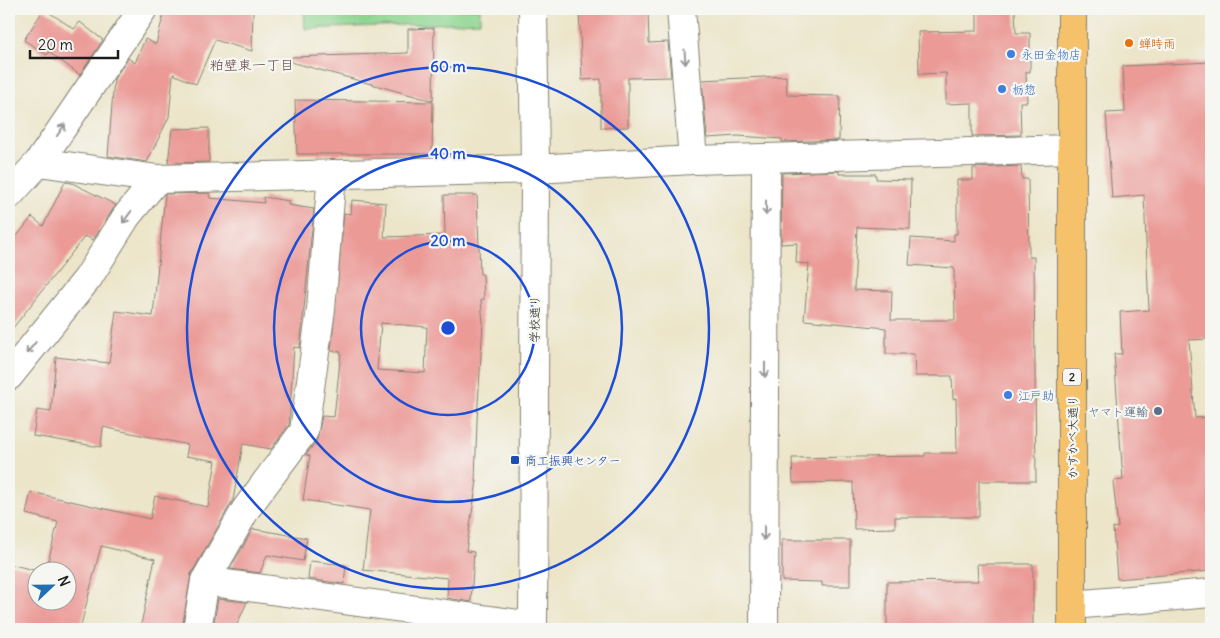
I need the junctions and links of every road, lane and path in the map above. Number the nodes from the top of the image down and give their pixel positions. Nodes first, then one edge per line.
1 (143, 9) edge
2 (533, 9) edge
3 (681, 9) edge
4 (1072, 9) edge
5 (1072, 149) junction
6 (766, 159) junction
7 (693, 160) junction
8 (40, 162) junction
9 (535, 169) junction
10 (332, 174) junction
11 (157, 178) junction
12 (9, 195) edge
13 (9, 376) edge
14 (205, 581) junction
15 (1211, 593) edge
16 (1072, 617) edge
17 (533, 628) edge
18 (196, 629) edge
19 (764, 629) edge

8 -> 1 street
2 - 9 street, 学校通り
3 -> 7 street
4 - 5 main road, 2
5 - 6 street
5 - 16 main road, かすかべ大通り / 2
6 - 7 street
6 -> 19 street
7 - 9 street
8 - 11 street
8 - 12 street
9 - 10 street
9 - 17 street, 学校通り
10 - 11 street
10 - 14 street
11 -> 13 street
14 - 17 street
14 - 18 street
15 - 16 street

